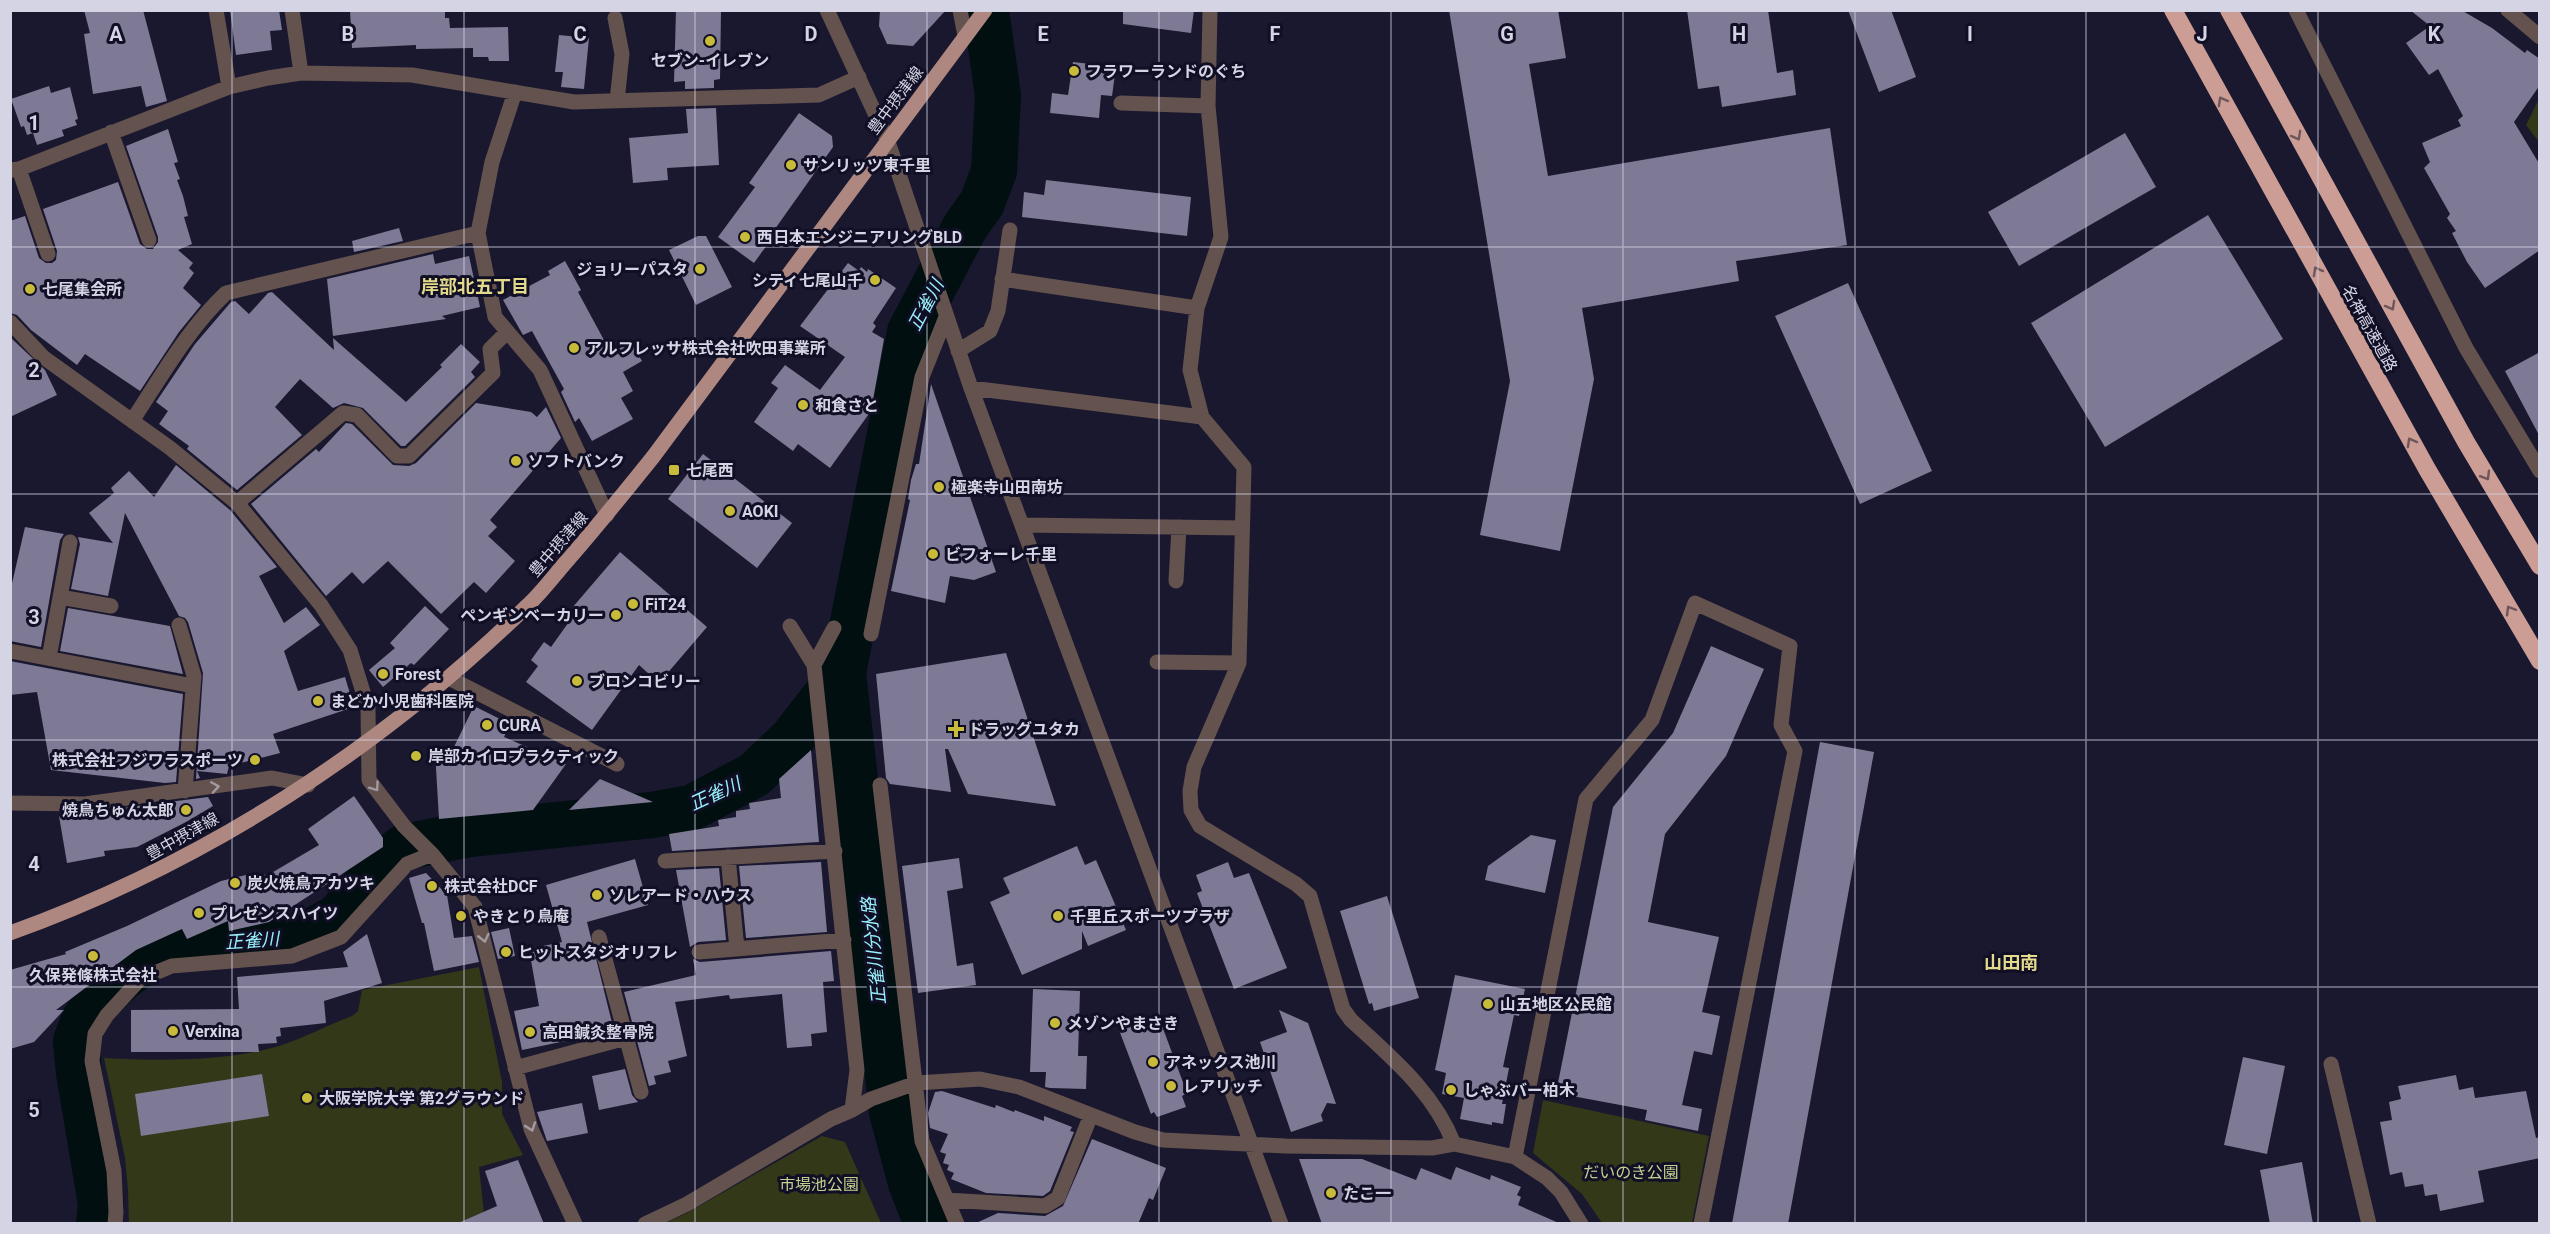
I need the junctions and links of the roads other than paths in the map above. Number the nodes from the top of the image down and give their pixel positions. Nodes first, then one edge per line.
1 (216, 10) edge
2 (292, 10) edge
3 (827, 10) edge
4 (960, 10) edge
5 (985, 10) edge
6 (1210, 10) edge
7 (2173, 10) edge
8 (2229, 10) edge
9 (2296, 10) edge
10 (2508, 10) edge
11 (615, 18) dead end
12 (968, 32) junction
13 (2540, 37) edge
14 (301, 73) junction
15 (859, 77) junction
16 (229, 87) junction
17 (514, 92) junction
18 (617, 101) junction
19 (1121, 103) dead end
20 (1209, 106) junction
21 (111, 132) junction
22 (887, 139) junction
23 (15, 169) edge
24 (1010, 230) dead end
25 (478, 233) junction
26 (149, 240) dead end
27 (48, 254) dead end
28 (1002, 279) junction
29 (1197, 308) junction
30 (946, 318) junction
31 (10, 322) edge
32 (507, 332) junction
33 (958, 351) junction
34 (971, 388) junction
35 (1202, 417) junction
36 (132, 421) junction
37 (2540, 471) edge
38 (237, 503) junction
39 (607, 515) junction
40 (1023, 525) junction
41 (1179, 527) junction
42 (1242, 528) junction
43 (70, 542) dead end
44 (2540, 566) edge
45 (1176, 582) dead end
46 (60, 597) junction
47 (111, 606) dead end
48 (179, 625) dead end
49 (790, 626) dead end
50 (834, 628) dead end
51 (871, 634) dead end
52 (10, 651) edge
53 (48, 658) junction
54 (2540, 661) edge
55 (1157, 662) dead end
56 (1239, 663) junction
57 (814, 665) junction
58 (449, 678) junction
59 (193, 686) junction
60 (370, 741) junction
61 (617, 764) dead end
62 (308, 785) junction
63 (880, 785) dead end
64 (185, 791) junction
65 (10, 803) edge
66 (835, 851) junction
67 (432, 854) junction
68 (728, 857) junction
69 (664, 861) dead end
70 (10, 933) edge
71 (599, 937) dead end
72 (844, 940) junction
73 (737, 949) junction
74 (699, 952) dead end
75 (626, 1038) junction
76 (2331, 1064) dead end
77 (515, 1068) junction
78 (910, 1085) junction
79 (641, 1092) dead end
80 (852, 1110) junction
81 (1091, 1115) junction
82 (1253, 1144) junction
83 (1454, 1144) junction
84 (1515, 1156) junction
85 (946, 1200) junction
86 (115, 1224) edge
87 (575, 1224) edge
88 (645, 1224) edge
89 (957, 1224) edge
90 (1281, 1224) edge
91 (1581, 1224) edge
92 (1701, 1224) edge
93 (2369, 1224) edge

1 - 16 street
2 - 14 street
3 - 15 street
4 - 12 street
5 - 12 main road, 豊中摂津線
6 - 20 street
54 -> 7 highway, 名神高速道路
8 -> 44 highway, 名神高速道路
9 - 37 street
10 - 13 street
11 - 18 street
12 - 22 main road, 豊中摂津線
14 - 16 street
14 - 17 street
15 - 18 street
15 - 22 street
16 - 21 street
17 - 18 street
17 - 25 street
19 - 20 street
20 - 29 street
21 - 23 street
21 - 26 street
22 - 30 street
22 - 39 main road, 豊中摂津線
23 - 27 street
24 - 28 street
25 - 32 street
25 - 36 street
28 - 29 street
28 - 33 street
29 - 35 street
30 - 33 street
30 - 51 street
31 - 36 street
32 - 38 street
32 - 39 street
33 - 34 street
34 - 35 street
34 - 40 street
35 - 42 street
36 - 38 street
38 - 60 street
39 - 58 main road, 豊中摂津線
40 - 41 street
40 - 82 street
41 - 42 street
41 - 45 street
42 - 56 street
43 - 46 street
46 - 47 street
46 - 53 street
48 - 59 street
49 - 57 street
50 - 57 street
52 - 53 street
53 - 59 street
55 - 56 street
56 - 83 street
57 - 66 street
58 - 60 main road, 豊中摂津線
58 - 61 street
59 - 64 street
60 - 62 main road, 豊中摂津線
60 -> 67 street
64 -> 62 street
62 - 70 main road, 豊中摂津線
63 - 78 street
64 - 65 street
66 - 68 street
66 - 72 street
67 -> 77 street
67 - 86 street
68 - 69 street
68 - 73 street
71 - 75 street
72 - 73 street
72 - 80 street
73 - 74 street
75 - 77 street
75 - 79 street
76 - 93 street
77 -> 87 street
78 - 80 street
78 - 81 street
78 - 85 street
80 - 88 street
81 - 82 street
81 - 85 street
82 - 83 street
82 - 90 street
83 - 84 street
84 - 91 street
84 - 92 street
85 - 89 street

